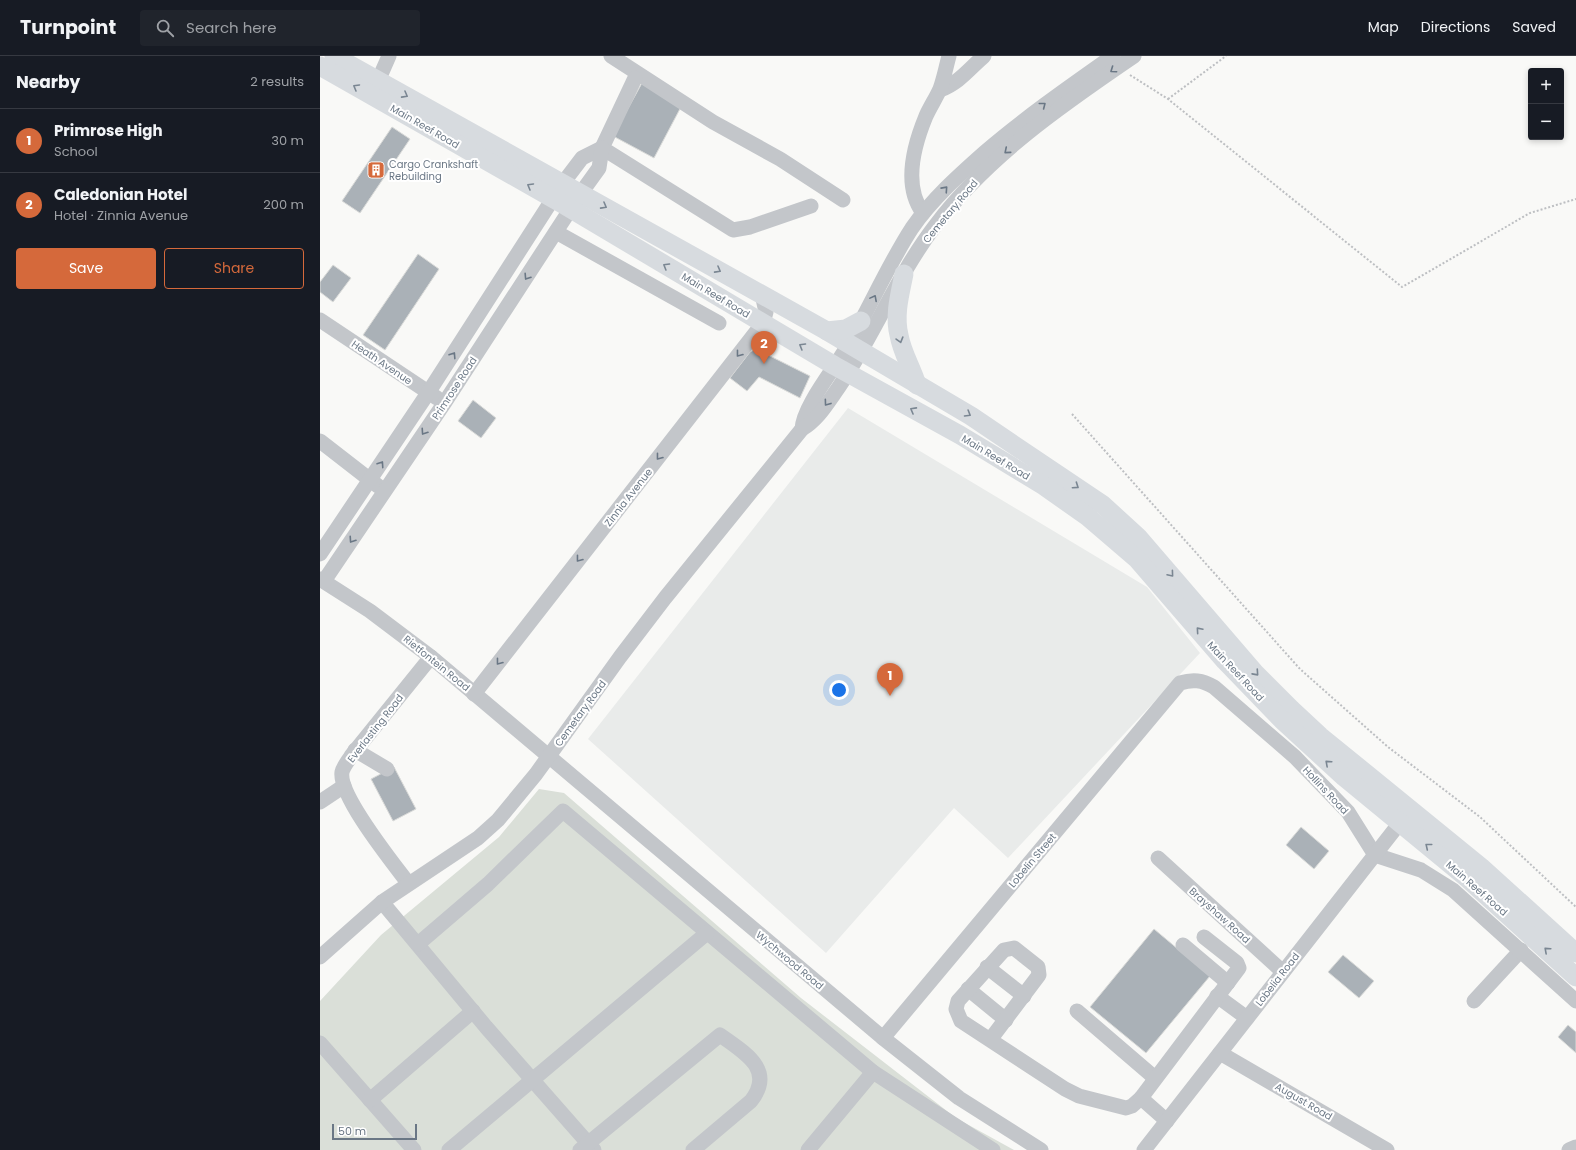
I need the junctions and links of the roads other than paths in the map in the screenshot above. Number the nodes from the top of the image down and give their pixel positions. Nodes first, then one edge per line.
1 (334, 56) edge
2 (389, 56) edge
3 (611, 56) edge
4 (949, 56) edge
5 (984, 56) edge
6 (1113, 56) edge
7 (1134, 56) edge
8 (320, 66) edge
9 (635, 78) dead end
10 (379, 87) junction
11 (940, 90) junction
12 (602, 148) junction
13 (563, 183) junction
14 (581, 193) junction
15 (553, 199) junction
16 (843, 200) dead end
17 (811, 206) dead end
18 (571, 209) junction
19 (923, 214) junction
20 (556, 232) junction
21 (527, 240) junction
22 (543, 252) junction
23 (904, 274) junction
24 (762, 294) junction
25 (320, 320) edge
26 (861, 321) junction
27 (719, 323) dead end
28 (763, 323) junction
29 (827, 331) junction
30 (855, 348) junction
31 (842, 370) junction
32 (917, 385) junction
33 (428, 393) junction
34 (445, 402) junction
35 (951, 404) junction
36 (939, 424) junction
37 (320, 441) edge
38 (370, 480) junction
39 (385, 491) junction
40 (320, 554) edge
41 (322, 580) edge
42 (431, 657) junction
43 (1180, 683) joint
44 (474, 694) junction
45 (355, 750) junction
46 (548, 756) junction
47 (387, 769) dead end
48 (344, 786) junction
49 (320, 802) edge
50 (1411, 808) junction
51 (1399, 823) junction
52 (1374, 855) junction
53 (1158, 858) dead end
54 (408, 884) junction
55 (382, 902) junction
56 (707, 933) junction
57 (1204, 937) dead end
58 (418, 944) junction
59 (1183, 945) dead end
60 (1521, 950) junction
61 (1576, 953) edge
62 (320, 957) edge
63 (987, 967) junction
64 (1283, 972) junction
65 (1576, 976) edge
66 (1228, 983) junction
67 (968, 989) junction
68 (1024, 996) junction
69 (1217, 996) junction
70 (1474, 1001) dead end
71 (1576, 1001) edge
72 (473, 1011) junction
73 (1076, 1011) dead end
74 (1247, 1018) junction
75 (1006, 1020) junction
76 (883, 1038) junction
77 (990, 1040) junction
78 (320, 1043) edge
79 (1220, 1053) junction
80 (873, 1072) junction
81 (1155, 1078) junction
82 (532, 1079) junction
83 (1141, 1098) junction
84 (370, 1100) junction
85 (1167, 1120) junction
86 (1576, 1147) edge
87 (587, 1148) edge
88 (414, 1150) edge
89 (449, 1150) edge
90 (693, 1150) edge
91 (808, 1150) edge
92 (993, 1150) edge
93 (1041, 1150) edge
94 (1144, 1150) edge
95 (1387, 1150) edge
96 (1570, 1150) edge

1 - 10 main road, Main Reef Road
2 - 10 street
3 - 16 street
4 - 11 street
5 - 11 street
19 -> 6 street, Cemetary Road
7 -> 23 street, Cemetary Road
10 -> 8 main road, Main Reef Road
9 - 12 street, Primrose Road
10 -> 13 main road, Main Reef Road
15 -> 10 main road, Main Reef Road
11 - 19 street
12 - 13 street, Primrose Road
12 - 14 street, Primrose Road
12 - 17 street
13 - 14 main road, Main Reef Road
13 - 15 street, Primrose Road
14 - 18 street, Primrose Road
14 -> 24 main road, Main Reef Road
15 - 18 main road, Main Reef Road
15 - 21 street, Primrose Road
18 - 20 street, Primrose Road
28 -> 18 main road, Main Reef Road
26 -> 19 street, Cemetary Road
20 - 22 street, Primrose Road
20 - 27 street
21 - 22 street
33 -> 21 street, Primrose Road
22 -> 34 street, Primrose Road
23 - 30 street, Cemetary Road
23 -> 32 main road
24 - 28 street
24 - 29 main road, Main Reef Road
25 - 33 street, Heath Avenue
26 - 29 main road
26 - 30 street, Cemetary Road
31 -> 28 main road, Main Reef Road
28 -> 44 street, Zinnia Avenue
29 - 30 main road, Main Reef Road
30 - 31 street, Cemetary Road
30 - 32 main road, Main Reef Road
36 -> 31 main road, Main Reef Road
31 - 46 street, Cemetary Road
32 - 35 main road, Main Reef Road
33 - 34 street, Heath Avenue
38 -> 33 street, Primrose Road
34 -> 39 street, Primrose Road
35 - 36 main road
35 -> 50 main road, Main Reef Road
51 -> 36 main road, Main Reef Road
37 - 38 street
38 - 39 street
38 - 40 street, Primrose Road
39 -> 41 street, Primrose Road
41 - 42 street, Rietfontein Road
42 - 44 street, Rietfontein Road
42 - 45 street, Everlasting Road
43 - 52 street, Hollins Road
43 - 76 street, Lobelin Street
44 - 46 street, Rietfontein Road
45 - 47 street
45 - 48 street, Everlasting Road
46 - 54 street, Cemetary Road
46 - 76 street, Wychwood Road
48 - 49 street
48 - 54 street, Everlasting Road
50 - 51 street, Lobelia Road
50 - 61 main road, Main Reef Road
51 - 52 street, Lobelia Road
65 -> 51 main road, Main Reef Road
52 - 60 street
52 - 64 street, Lobelia Road
53 - 64 street, Brayshaw Road
54 - 55 street, Cemetary Road
55 - 58 street
55 - 62 street, Cemetary Road
56 - 58 street
56 - 80 street
56 - 82 street
57 - 66 street
58 - 72 street
59 - 66 street
60 - 70 street
60 - 71 street
63 - 67 street
63 - 68 street
63 - 68 street
64 - 74 street, Lobelia Road
66 - 69 street
67 - 75 street
67 - 77 street
68 - 75 street
69 - 74 street
69 - 81 street
72 - 82 street
72 - 84 street
73 - 81 street
74 - 79 street, Lobelia Road
75 - 77 street
76 - 93 street, Wychwood Road
77 - 83 street
78 - 84 street
79 - 85 street, Lobelia Road
79 - 95 street, August Road
80 - 91 street
80 - 92 street
81 - 83 street
82 - 87 street
82 - 89 street
83 - 85 street
84 - 88 street
85 - 94 street, Lobelia Road
86 - 96 street
87 - 90 street

